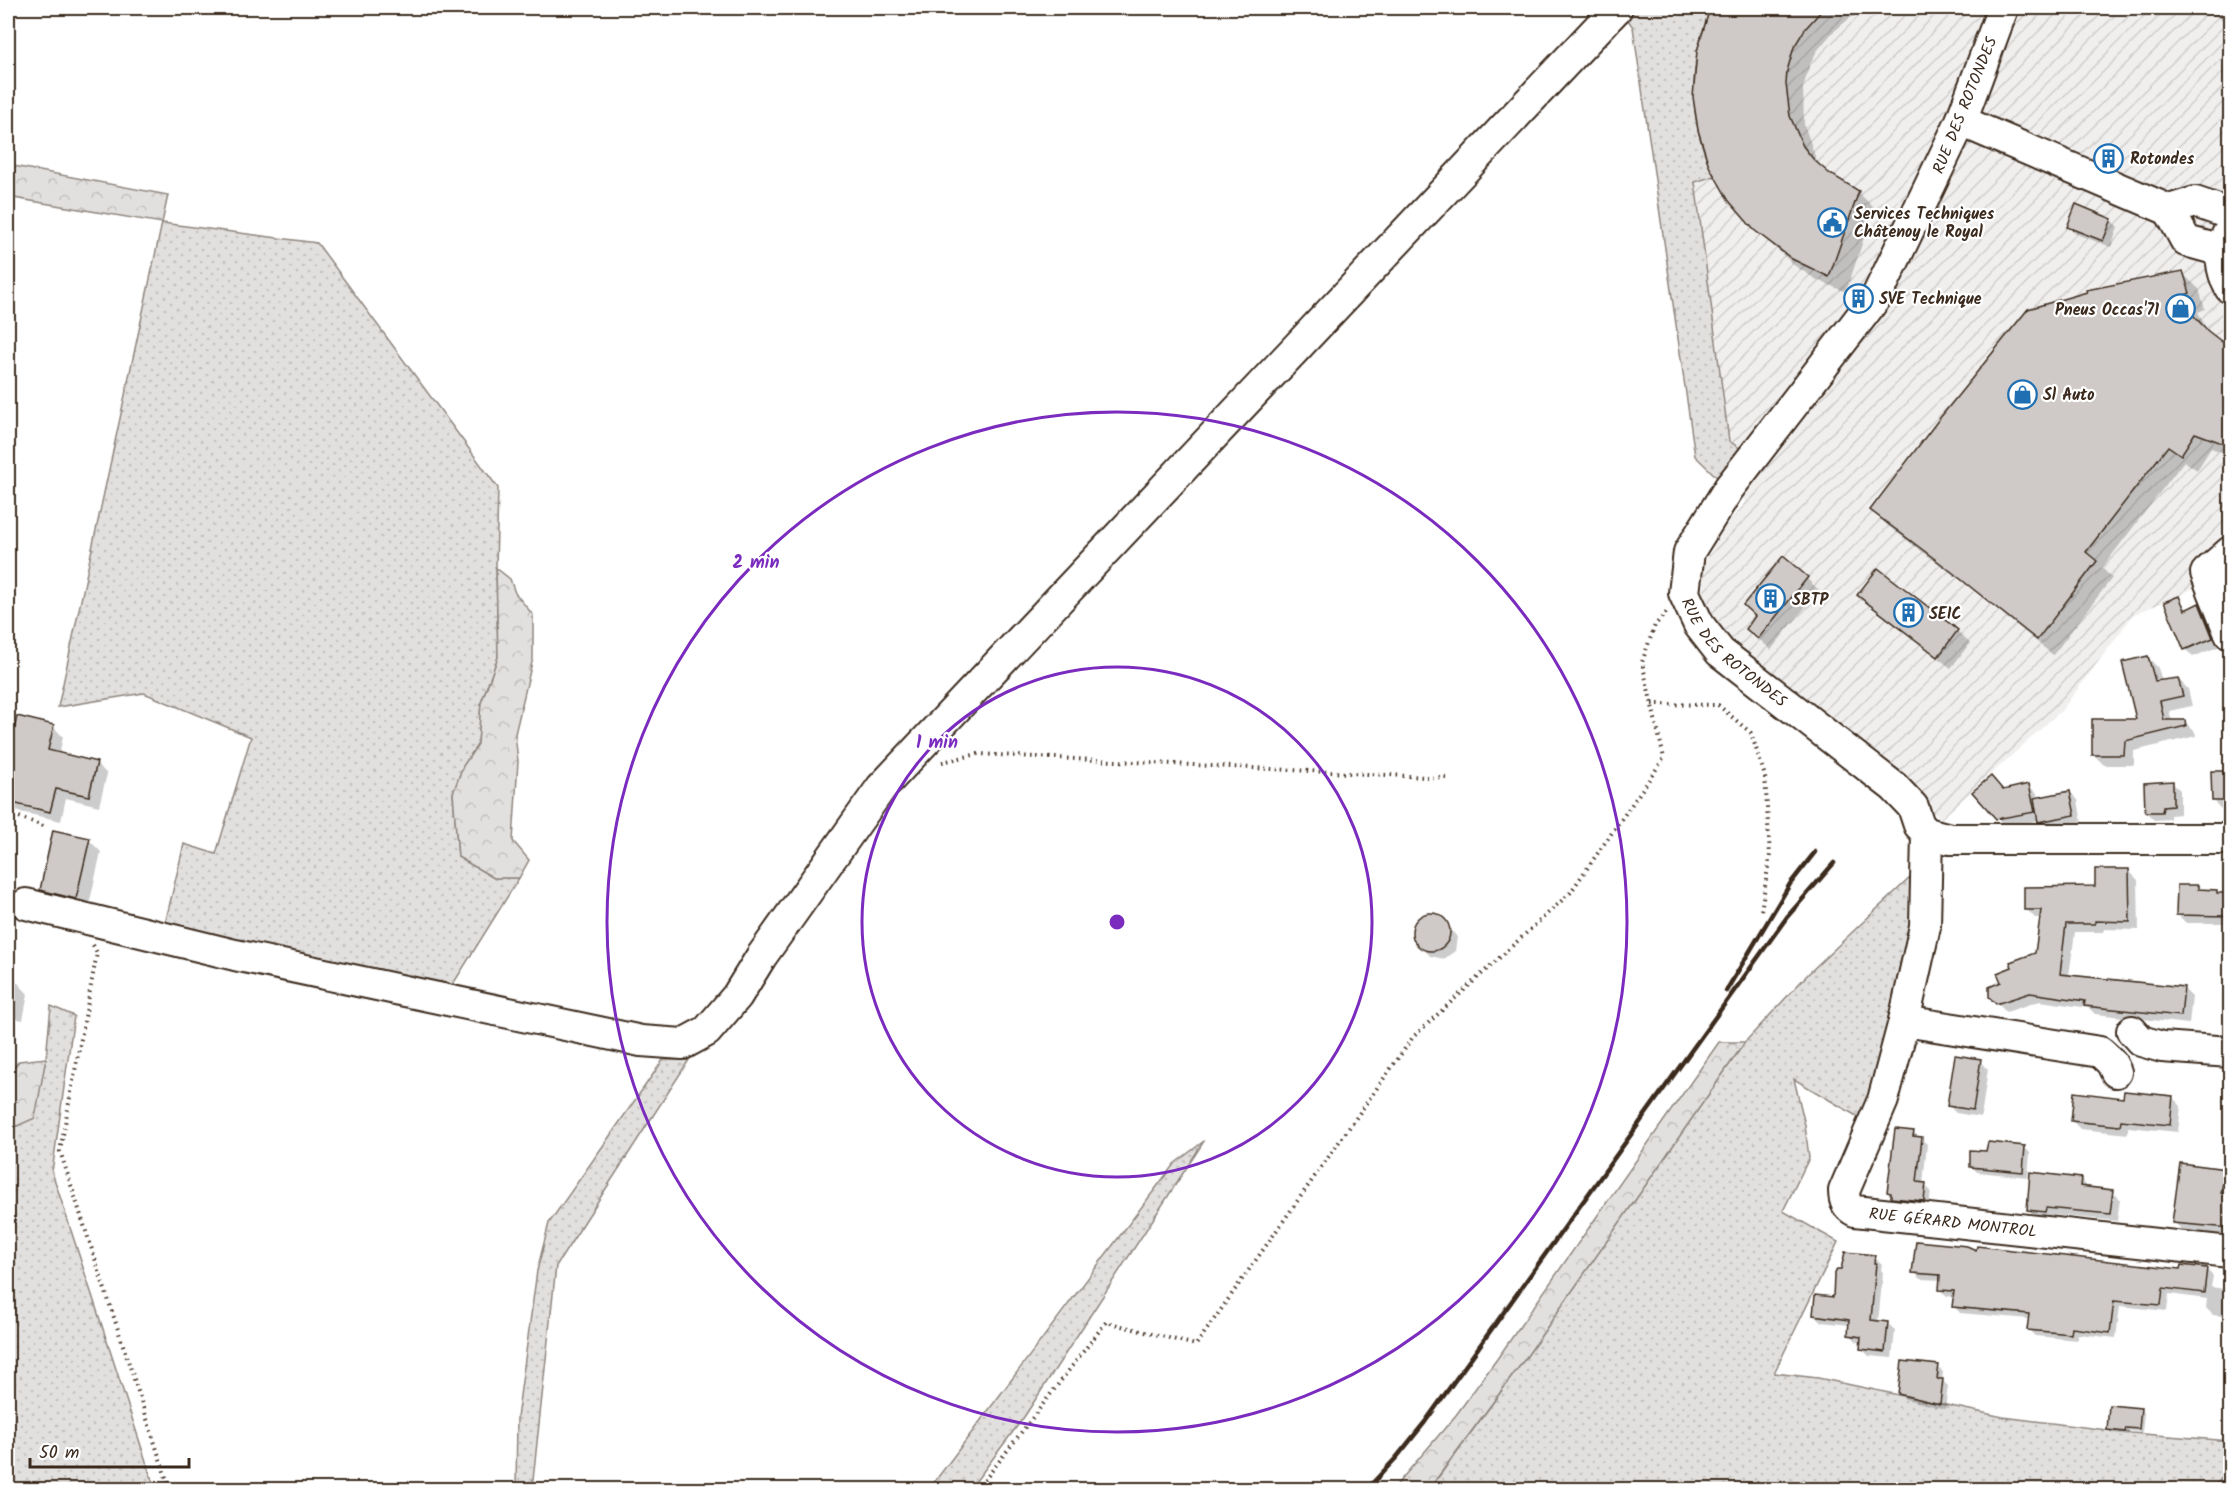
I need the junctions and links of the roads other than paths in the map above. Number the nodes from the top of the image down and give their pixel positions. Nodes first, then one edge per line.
1 (1617, 8) edge
2 (2003, 8) edge
3 (1961, 121) junction
4 (2169, 210) junction
5 (2230, 214) edge
6 (2226, 240) edge
7 (2230, 288) edge
8 (2230, 552) edge
9 (2230, 634) edge
10 (1927, 833) junction
11 (2230, 839) edge
12 (26, 904) dead end
13 (1904, 1021) junction
14 (2132, 1032) dead end
15 (2230, 1052) edge
16 (2116, 1072) dead end
17 (2230, 1252) edge

1 - 12 street
2 - 3 street, RUE DES ROTONDES
3 - 4 street
3 - 10 street, RUE DES ROTONDES
4 - 5 street
4 - 6 street
6 - 7 street
8 - 9 street
10 - 11 street
10 - 13 street, RUE GÉRARD MONTROL
13 - 16 street
13 - 17 street, RUE GÉRARD MONTROL
14 - 15 street

